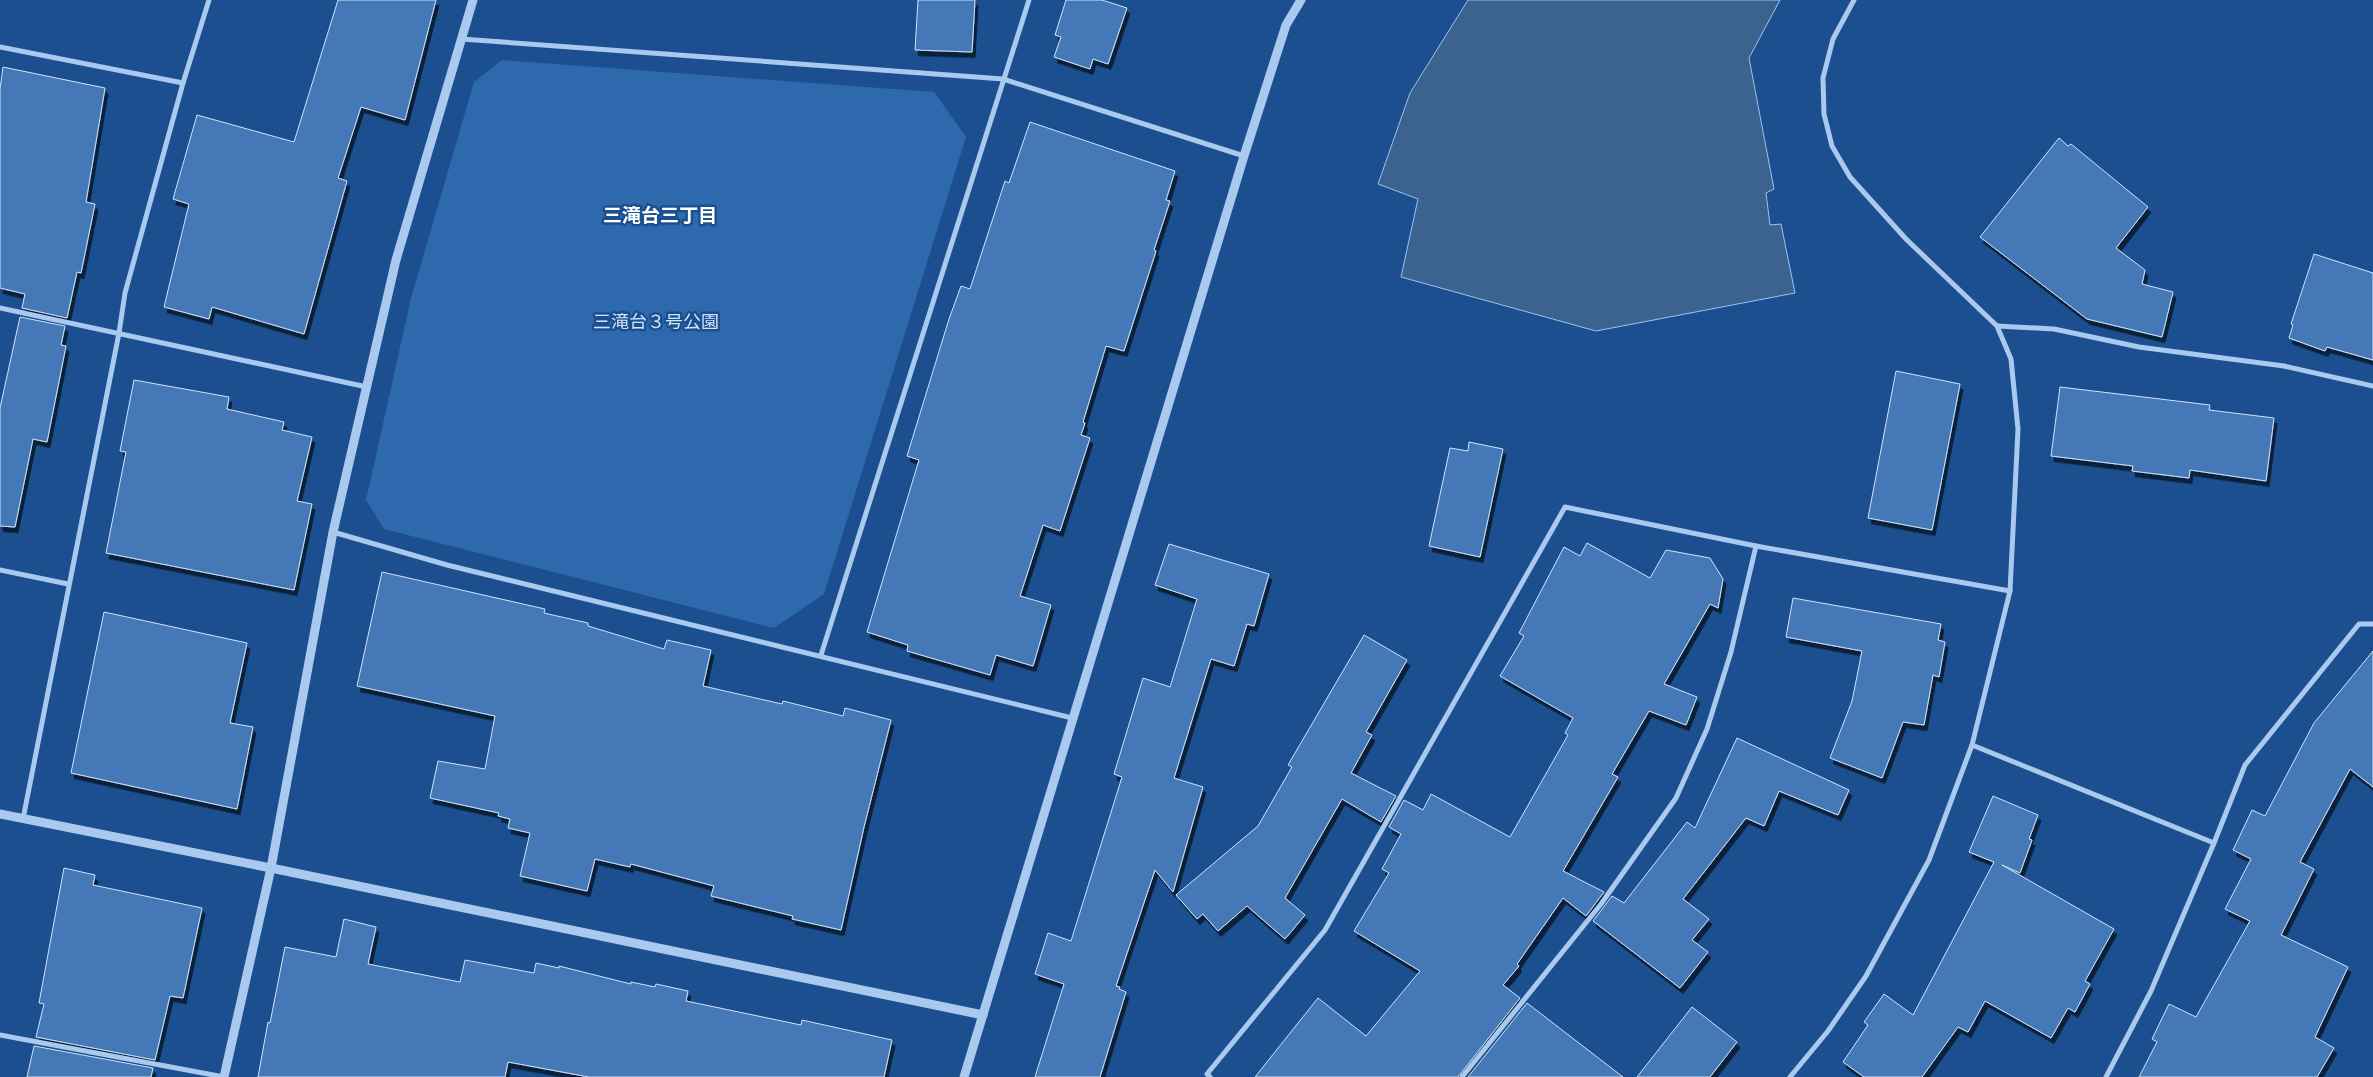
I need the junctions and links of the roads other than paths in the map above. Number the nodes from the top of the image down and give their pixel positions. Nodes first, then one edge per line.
1 (210, 0) edge
2 (473, 0) edge
3 (1029, 0) edge
4 (1301, 0) edge
5 (1854, 0) edge
6 (461, 39) junction
7 (0, 47) edge
8 (1004, 78) junction
9 (183, 83) junction
10 (1244, 156) junction
11 (0, 308) edge
12 (1997, 326) junction
13 (119, 333) junction
14 (2373, 386) edge
15 (367, 387) junction
16 (333, 532) junction
17 (1756, 546) junction
18 (0, 570) edge
19 (68, 584) junction
20 (2010, 591) junction
21 (2373, 624) edge
22 (821, 655) junction
23 (1072, 718) junction
24 (1972, 745) junction
25 (0, 814) edge
26 (23, 819) junction
27 (2214, 843) junction
28 (271, 868) junction
29 (984, 1014) junction
30 (0, 1035) edge
31 (224, 1077) edge
32 (964, 1077) edge
33 (1210, 1077) edge
34 (1462, 1077) edge
35 (1790, 1077) edge
36 (2106, 1077) edge

1 - 9 street
2 - 6 street
3 - 8 street
4 - 10 street
5 - 12 street
6 - 8 street
6 - 15 street
7 - 9 street
8 - 10 street
8 - 22 street
9 - 13 street
10 - 23 street
11 - 13 street
12 - 14 street
12 - 20 street
13 - 15 street
13 - 19 street
15 - 16 street
16 - 22 street
16 - 28 street
17 - 20 street
17 - 33 street
17 - 34 street
18 - 19 street
19 - 26 street
20 - 24 street
21 - 27 street
22 - 23 street
23 - 29 street
24 - 27 street
24 - 35 street
25 - 26 street
26 - 28 street
27 - 36 street
28 - 29 street
28 - 31 street
29 - 32 street
30 - 31 street

